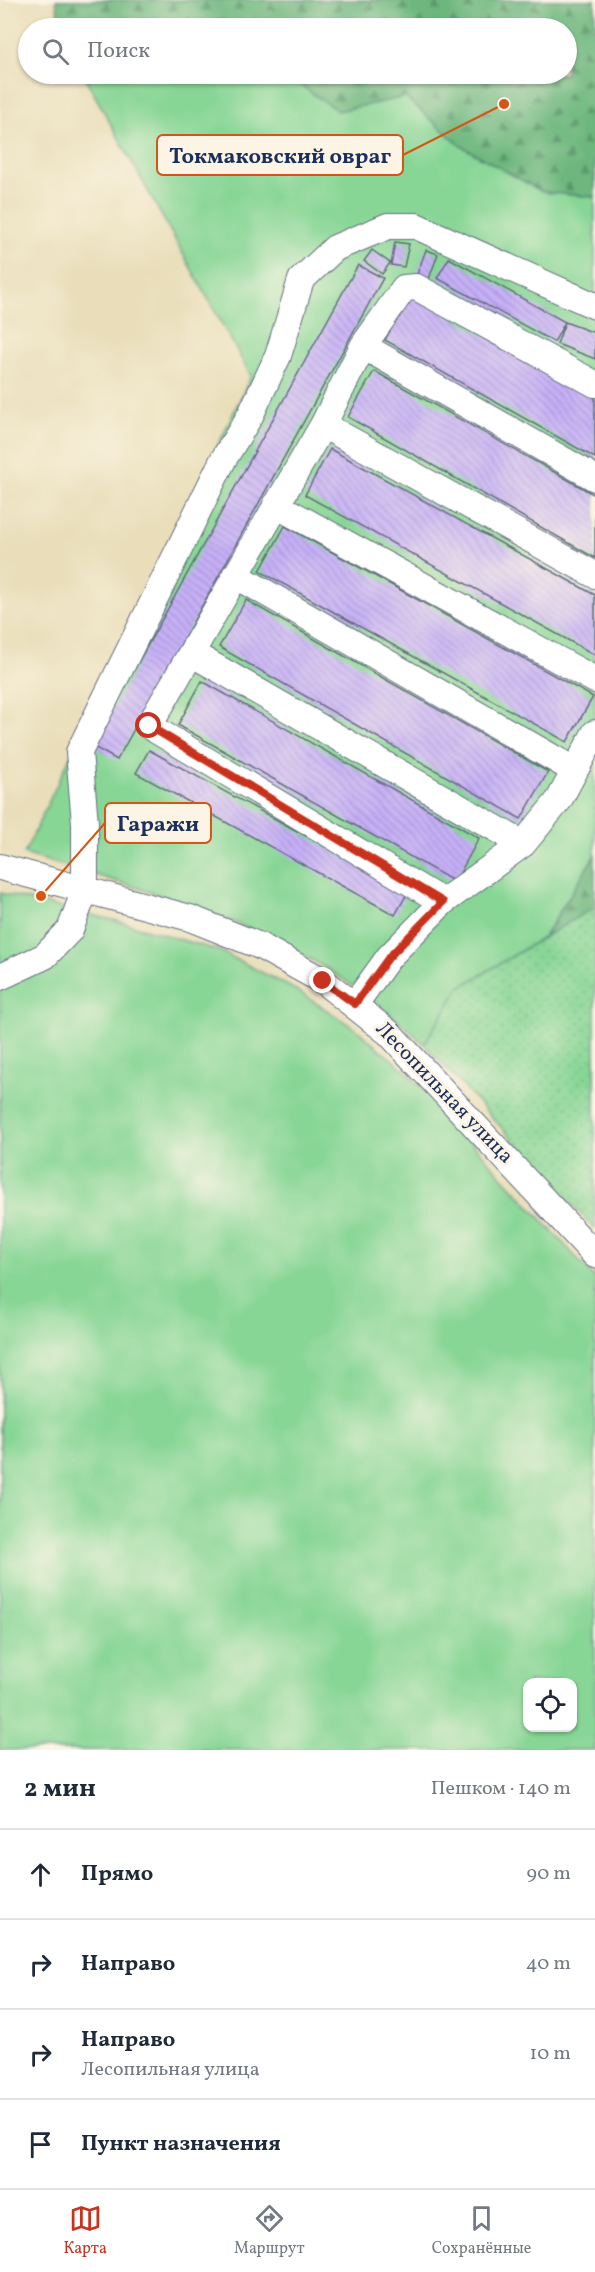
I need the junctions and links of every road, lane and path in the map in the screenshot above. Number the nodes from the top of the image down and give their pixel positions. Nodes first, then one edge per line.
1 (595, 306) edge
2 (363, 346) junction
3 (595, 384) edge
4 (323, 425) junction
5 (595, 478) edge
6 (276, 505) junction
7 (235, 575) junction
8 (595, 575) edge
9 (191, 653) junction
10 (595, 680) edge
11 (595, 734) edge
12 (574, 770) junction
13 (523, 844) junction
14 (0, 867) edge
15 (85, 890) junction
16 (443, 902) junction
17 (0, 977) edge
18 (355, 1004) junction
19 (595, 1255) edge

1 - 15 street
2 - 3 street
2 - 4 street
2 - 5 street
4 - 6 street
4 - 8 street
6 - 7 street
6 - 10 street
7 - 9 street
7 - 12 street
9 - 13 street
9 - 16 street
11 - 12 street
12 - 13 street
13 - 16 street
14 - 15 street, Лесопильная улица
15 - 17 street
15 - 18 street, Лесопильная улица
16 - 18 street
18 - 19 street, Лесопильная улица

